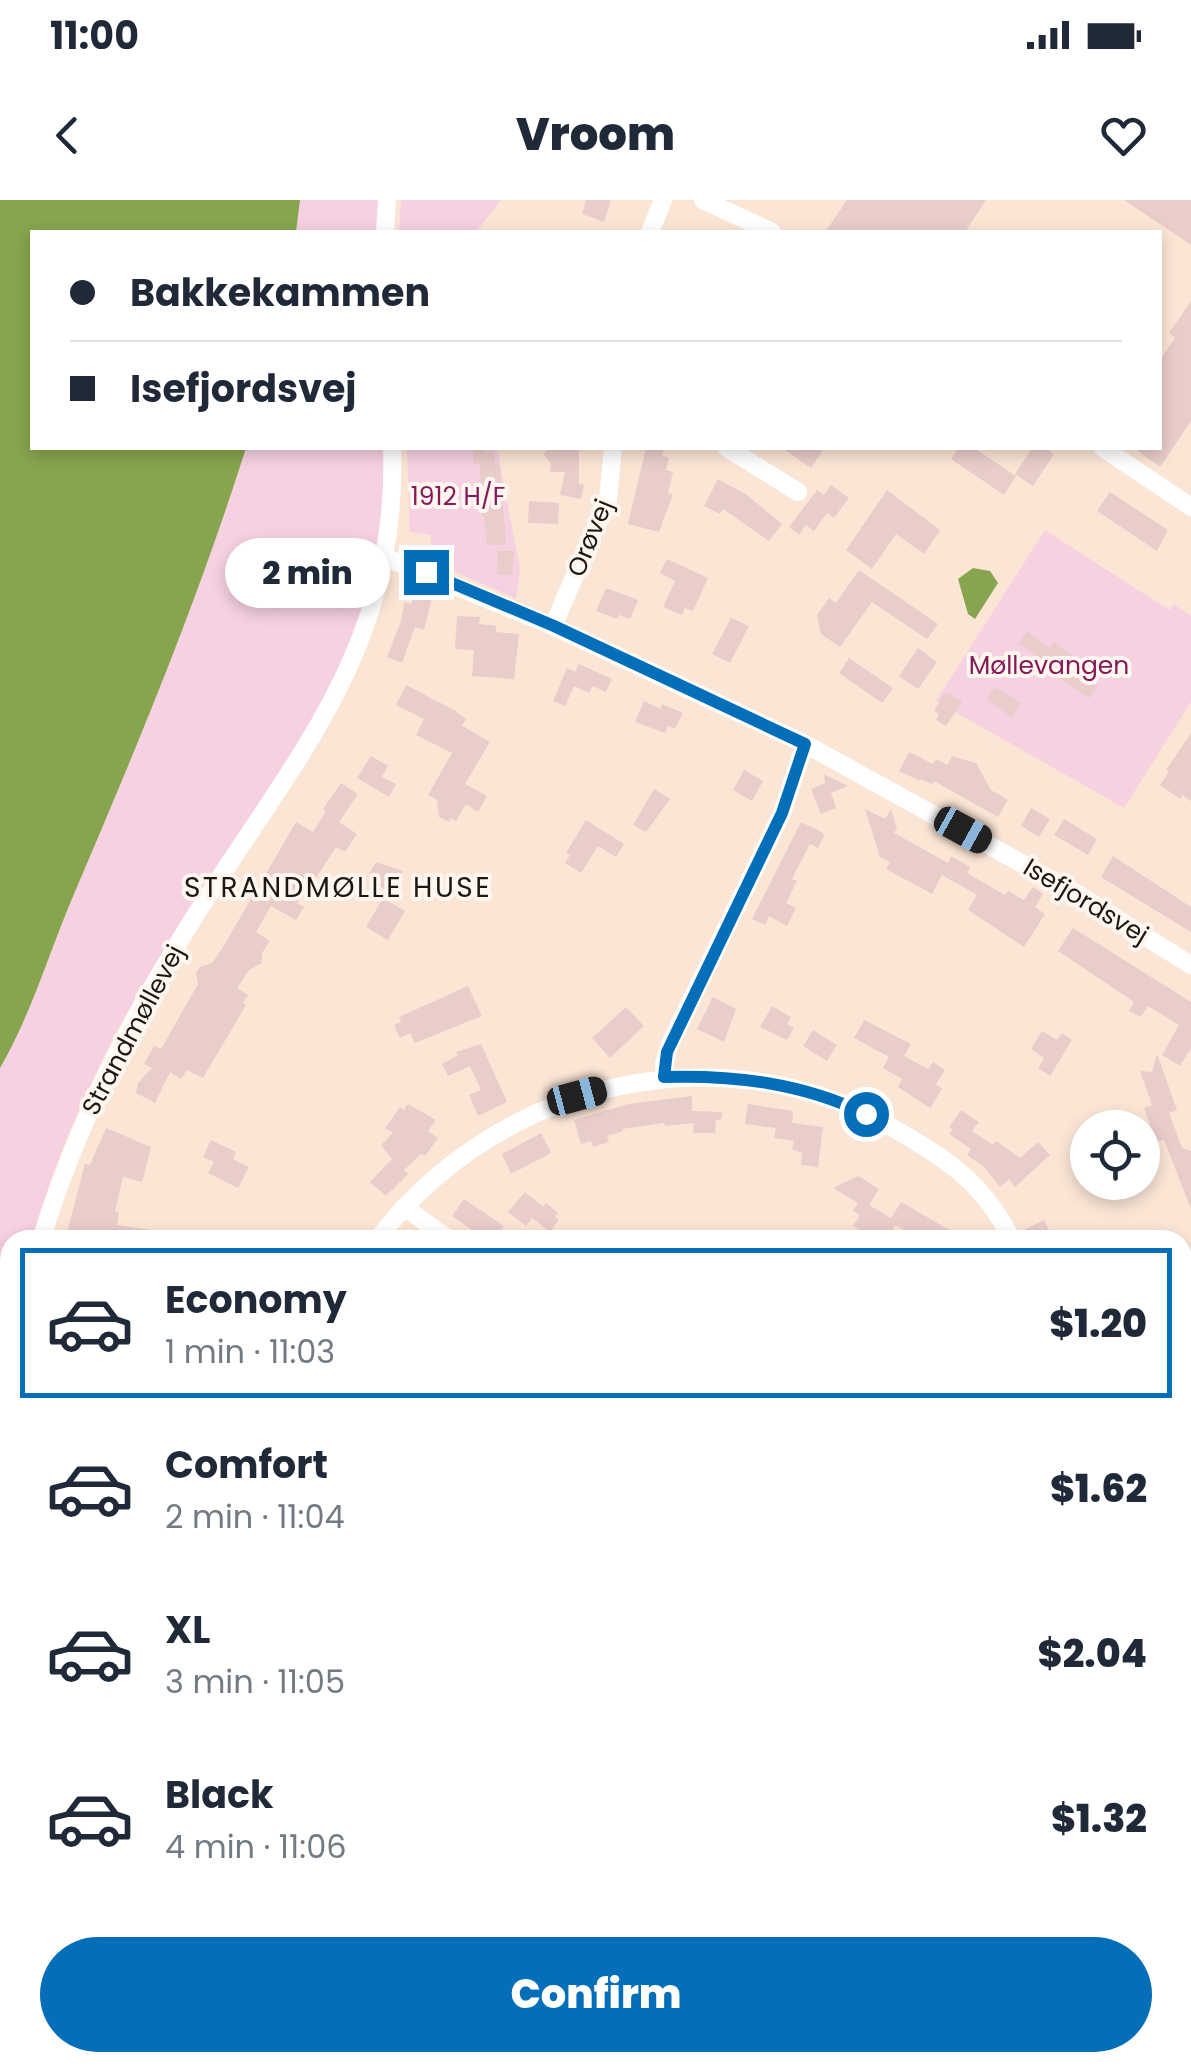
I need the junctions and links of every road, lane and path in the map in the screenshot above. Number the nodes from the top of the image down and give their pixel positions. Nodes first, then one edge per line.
1 (387, 200) edge
2 (663, 200) edge
3 (702, 200) edge
4 (385, 230) edge
5 (651, 230) edge
6 (768, 230) edge
7 (392, 450) edge
8 (613, 450) edge
9 (730, 450) edge
10 (1106, 450) edge
11 (798, 492) dead end
12 (1191, 507) edge
13 (384, 557) junction
14 (554, 626) junction
15 (805, 744) junction
16 (1191, 965) edge
17 (664, 1077) junction
18 (404, 1208) junction
19 (45, 1230) edge
20 (385, 1230) edge
21 (436, 1230) edge
22 (1006, 1230) edge

1 - 4 street
2 - 5 street
3 - 6 street
7 - 13 street, Strandmøllevej
8 - 14 street, Orøvej
9 - 11 street
10 - 12 street
13 - 14 street, Isefjordsvej
13 - 19 street, Strandmøllevej
14 - 15 street, Isefjordsvej
15 - 16 street, Isefjordsvej
15 - 17 street
17 - 18 street
17 - 22 street
18 - 20 street
18 - 21 street

